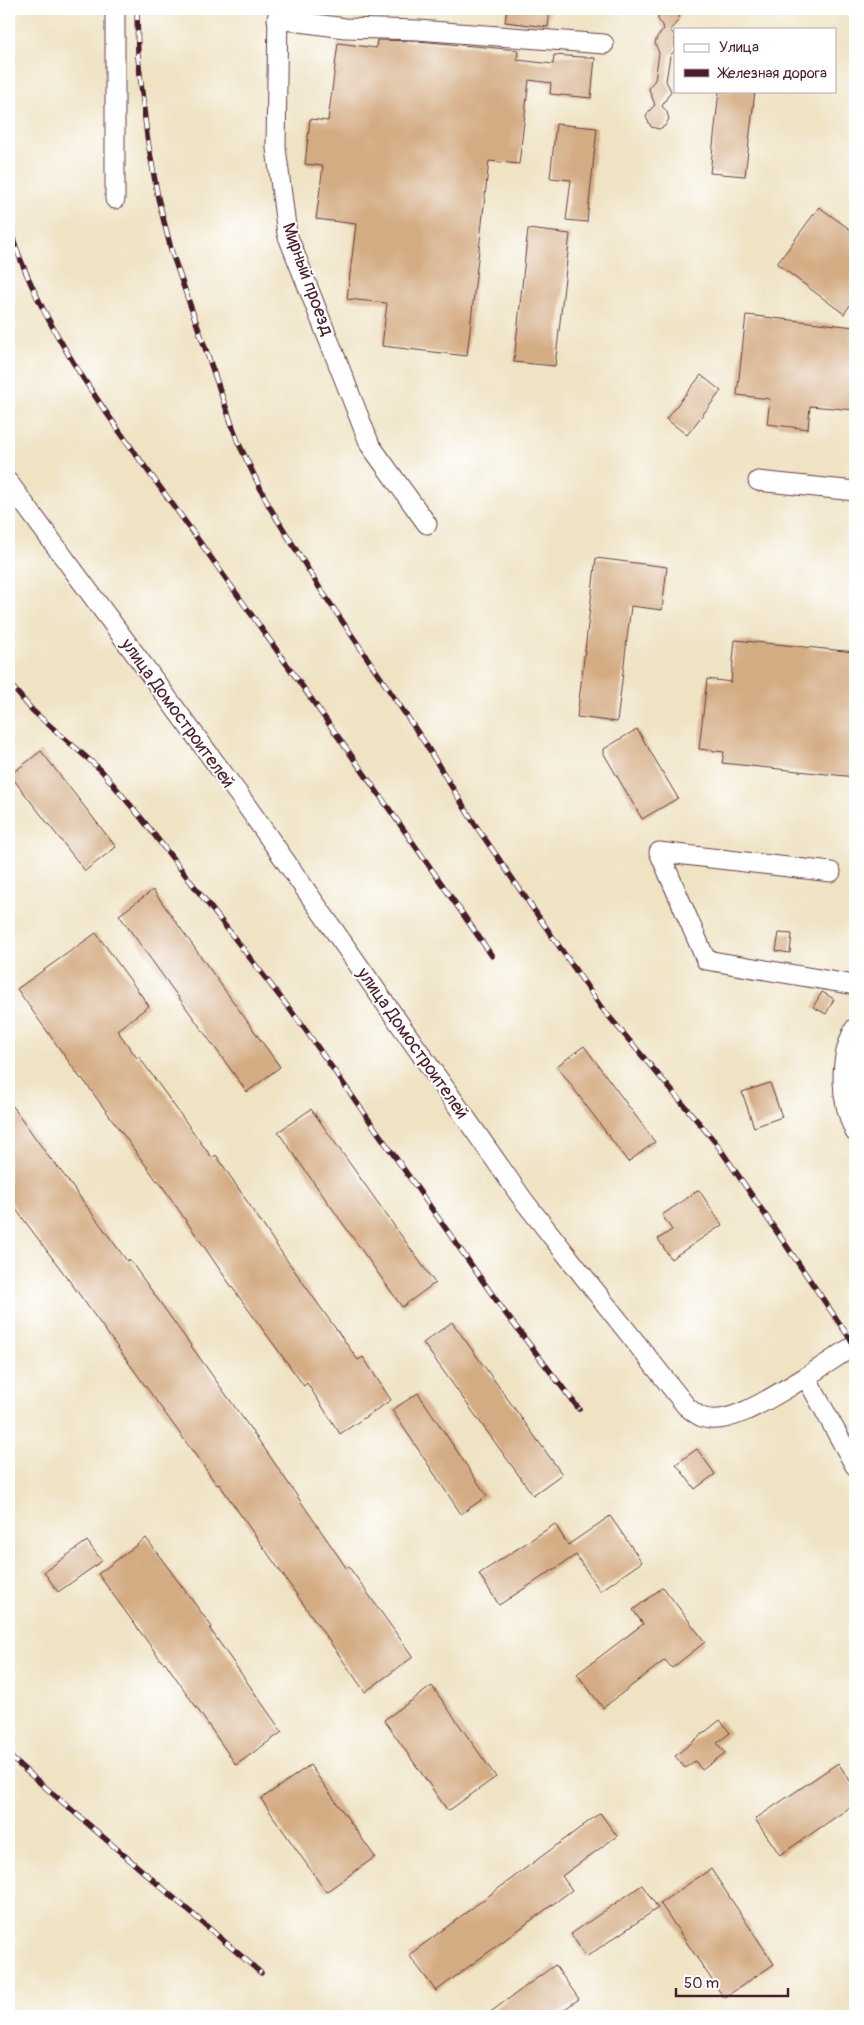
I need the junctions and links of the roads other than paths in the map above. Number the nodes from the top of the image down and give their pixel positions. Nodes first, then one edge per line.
1 (115, 9) edge
2 (278, 14) edge
3 (604, 44) dead end
4 (115, 199) dead end
5 (758, 481) dead end
6 (9, 483) edge
7 (855, 490) edge
8 (427, 524) dead end
9 (831, 872) dead end
10 (855, 985) edge
11 (855, 1028) edge
12 (855, 1132) edge
13 (855, 1345) edge
14 (806, 1377) junction
15 (855, 1466) edge

1 - 4 street
2 - 3 street
2 - 8 street, Мирный проезд
5 - 7 street
6 - 14 street, улица Домостроителей
9 - 10 street
11 - 12 street
13 - 14 street, улица Домостроителей
14 - 15 street

